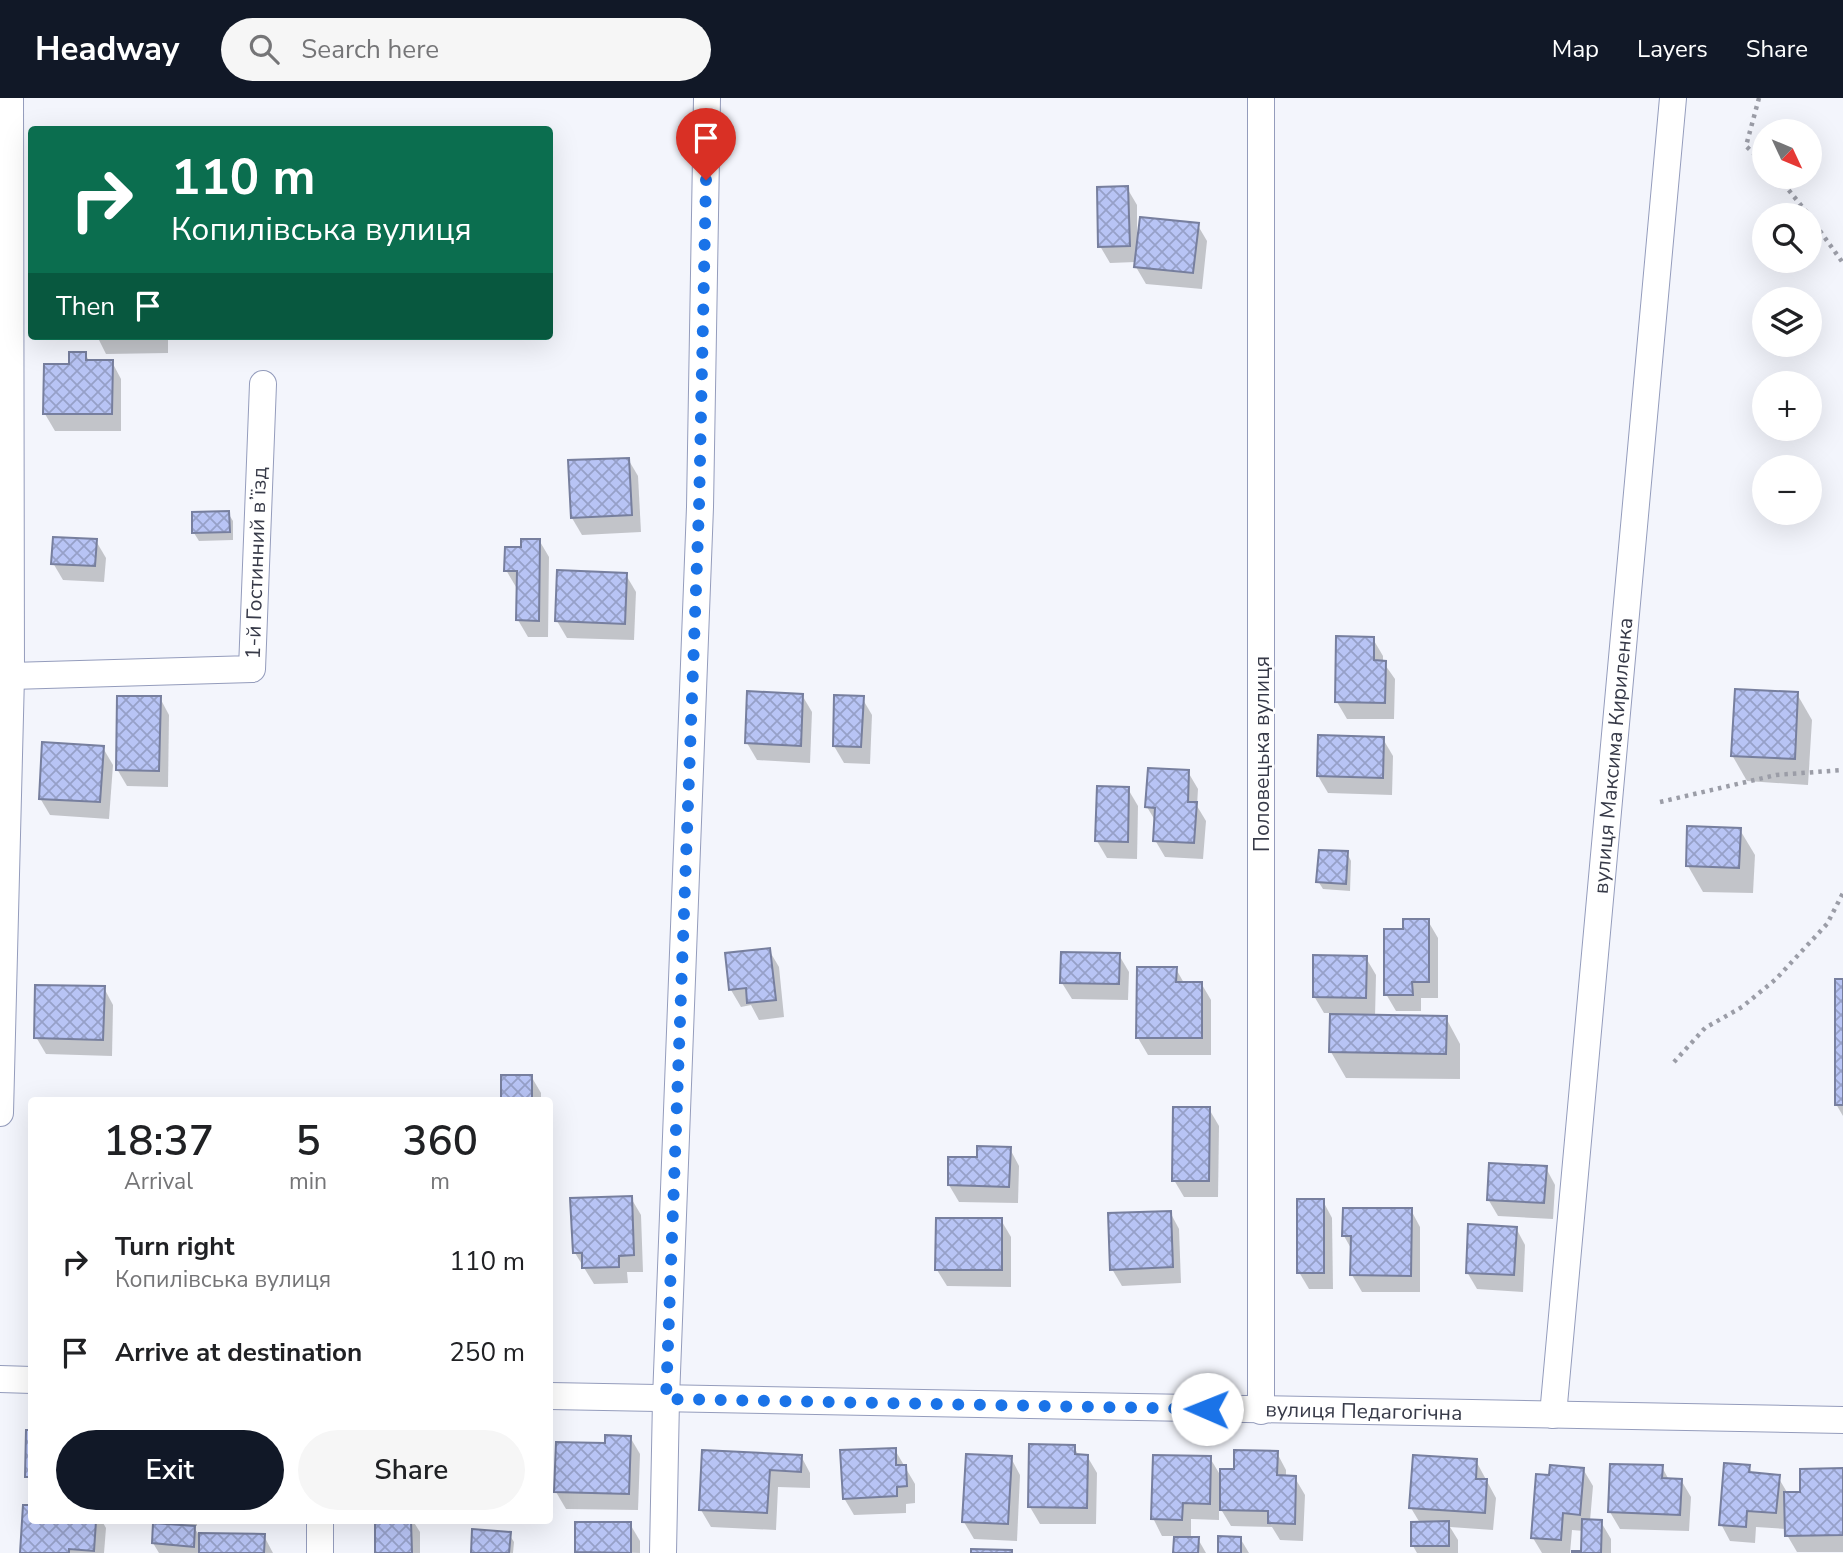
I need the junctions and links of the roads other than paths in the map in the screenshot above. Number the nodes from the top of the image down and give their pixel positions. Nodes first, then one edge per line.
1 (10, 98) edge
2 (707, 98) edge
3 (1261, 98) edge
4 (1673, 98) edge
5 (263, 384) dead end
6 (11, 676) junction
7 (0, 1113) edge
8 (0, 1379) edge
9 (28, 1380) edge
10 (553, 1396) edge
11 (666, 1399) junction
12 (1261, 1410) junction
13 (1553, 1415) junction
14 (1843, 1419) edge
15 (320, 1524) edge
16 (320, 1553) edge
17 (663, 1553) edge

1 - 6 street
2 - 11 street
3 - 12 street, Половецька вулиця
4 - 13 street, вулиця Максима Кириленка
5 - 6 street, 1-й Гостинний вʼїзд
6 - 7 street
8 - 9 street
10 - 11 street, вулиця Педагогічна
11 - 12 street, вулиця Педагогічна
11 - 17 street
12 - 13 street, вулиця Педагогічна
13 - 14 street, вулиця Педагогічна
15 - 16 street

